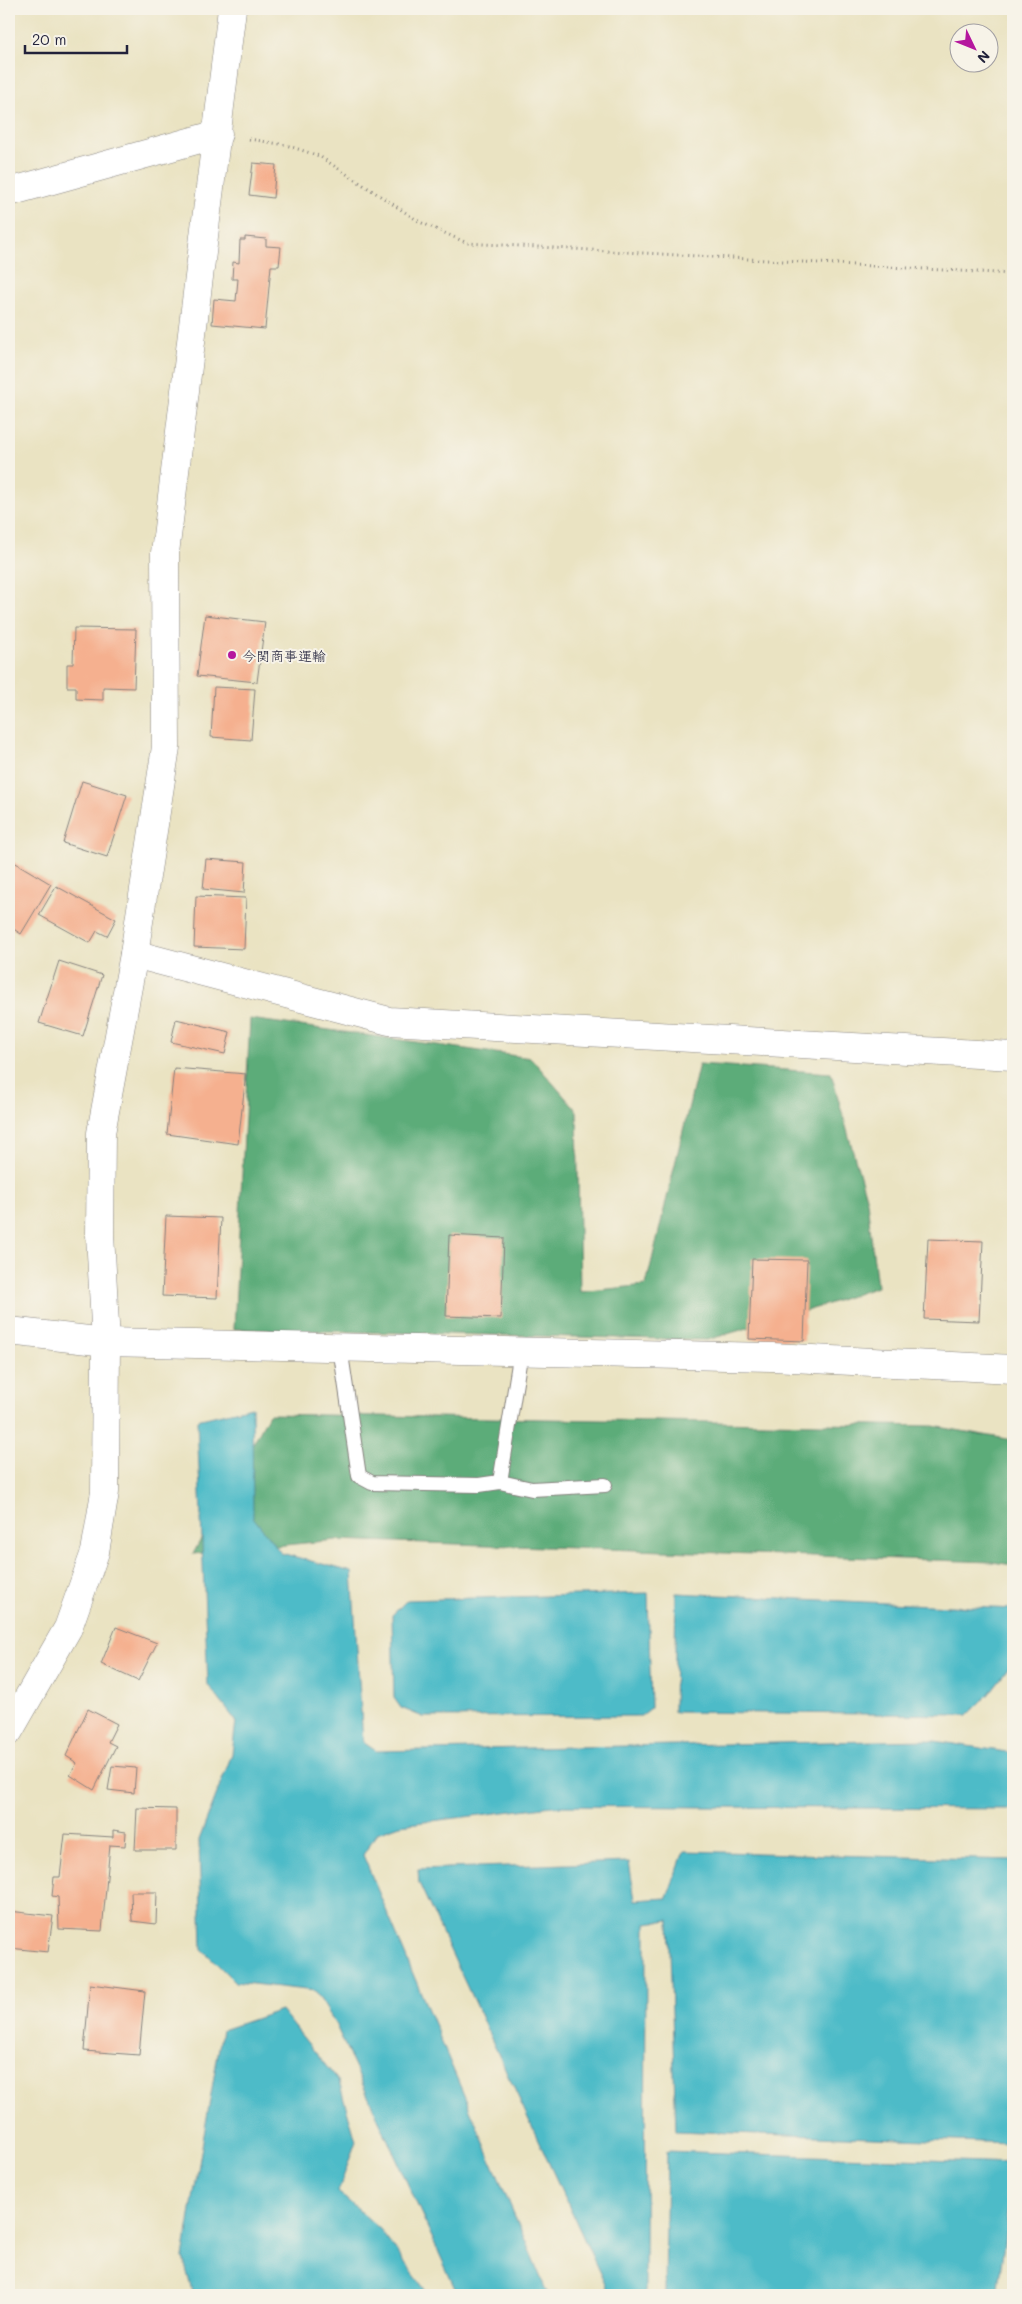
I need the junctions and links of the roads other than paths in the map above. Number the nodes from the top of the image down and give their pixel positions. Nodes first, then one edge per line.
1 (232, 9) edge
2 (218, 134) junction
3 (9, 192) edge
4 (134, 954) junction
5 (1013, 1056) edge
6 (9, 1331) edge
7 (106, 1342) junction
8 (340, 1348) junction
9 (521, 1352) junction
10 (1013, 1369) edge
11 (500, 1482) junction
12 (605, 1485) dead end
13 (9, 1731) edge

1 - 2 street
2 - 3 street
2 - 4 street
4 - 5 street
4 - 7 street
6 - 7 street
7 - 8 street
7 - 13 street
8 - 9 street
8 - 11 lane
9 - 10 street
9 - 11 lane
11 - 12 lane

